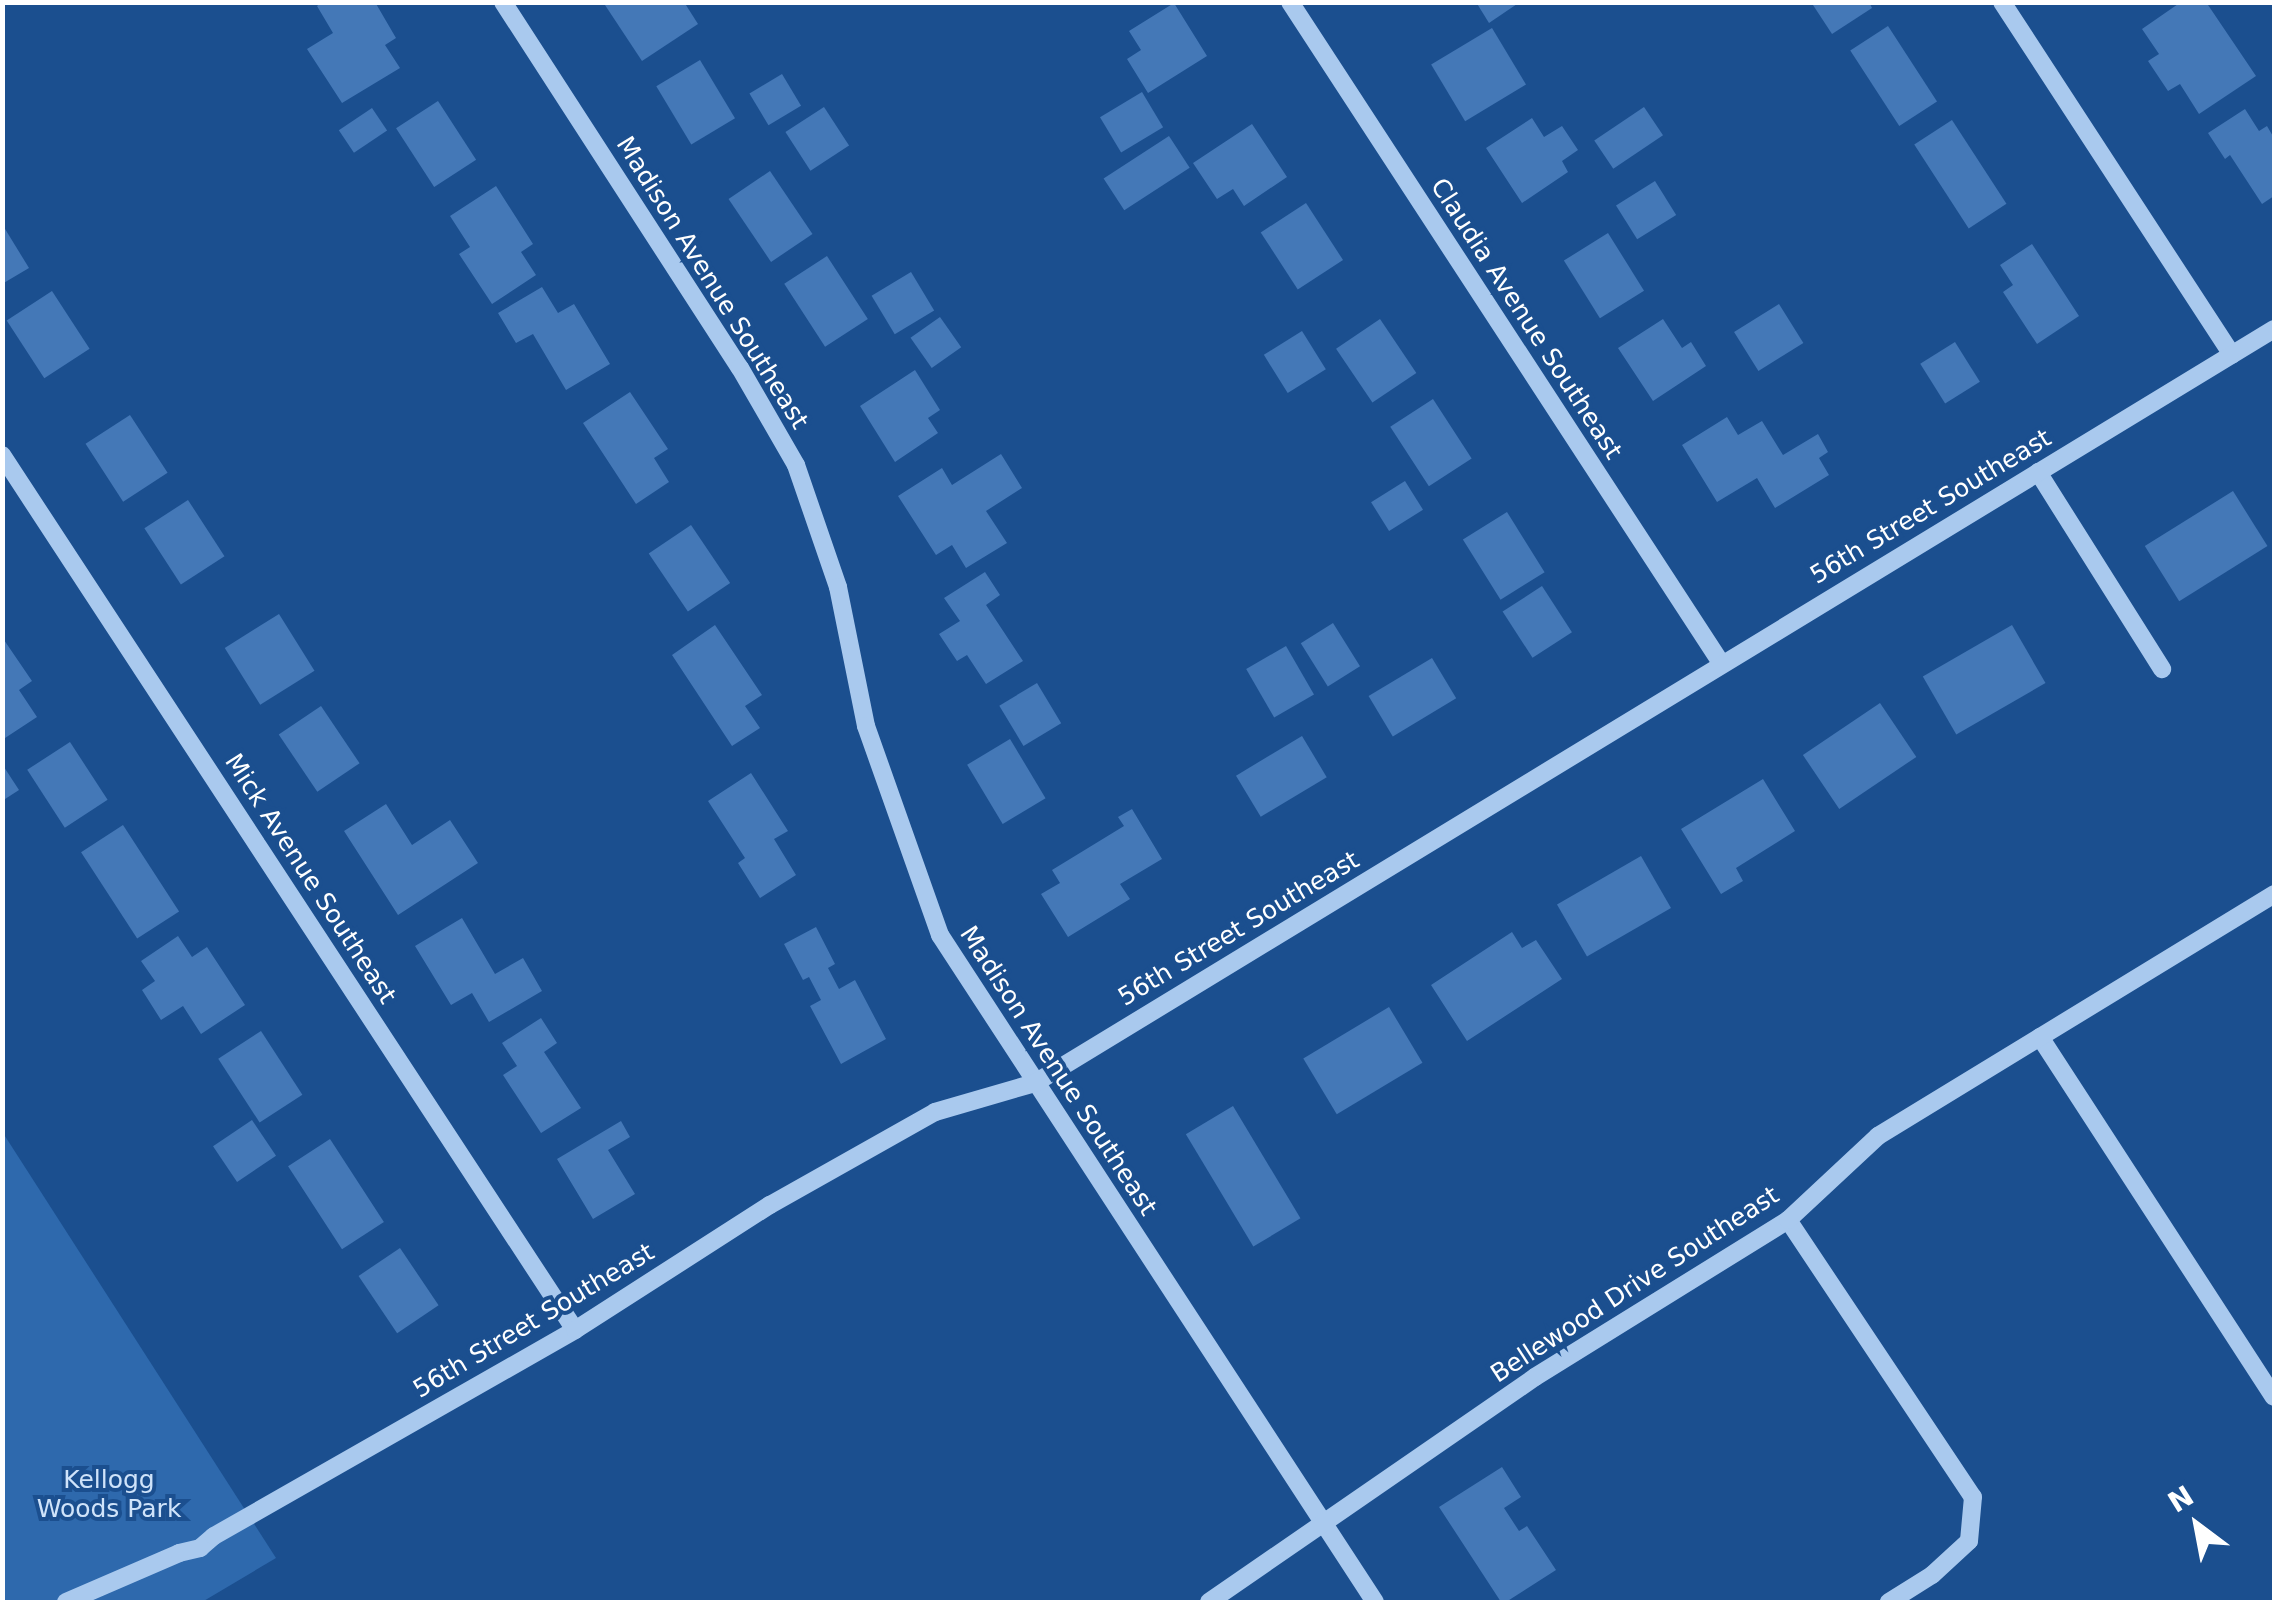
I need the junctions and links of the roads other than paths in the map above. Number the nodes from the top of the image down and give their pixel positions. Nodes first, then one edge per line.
1 (502, 2) edge
2 (1290, 2) edge
3 (2002, 2) edge
4 (2274, 329) edge
5 (2232, 355) junction
6 (2, 455) edge
7 (2038, 472) junction
8 (1721, 663) junction
9 (2162, 670) dead end
10 (2274, 894) edge
11 (2040, 1037) junction
12 (1035, 1084) junction
13 (1788, 1220) junction
14 (575, 1330) junction
15 (2274, 1396) edge
16 (1322, 1522) junction
17 (66, 1602) edge
18 (1209, 1602) edge
19 (1375, 1602) edge
20 (1888, 1602) edge

1 - 12 street, Madison Avenue Southeast
2 - 8 street, Claudia Avenue Southeast
3 - 5 street
4 - 5 street, 56th Street Southeast
5 - 7 street, 56th Street Southeast
6 - 14 street, Mick Avenue Southeast
7 - 8 street, 56th Street Southeast
7 - 9 street
8 - 12 street, 56th Street Southeast
10 - 11 street, Bellewood Drive Southeast
11 - 13 street, Bellewood Drive Southeast
11 - 15 street
12 - 14 street, 56th Street Southeast
12 - 16 street, Madison Avenue Southeast
13 - 16 street, Bellewood Drive Southeast
13 - 20 street
14 - 17 street, 56th Street Southeast
16 - 18 street, Bellewood Drive Southeast
16 - 19 street, Madison Avenue Southeast

